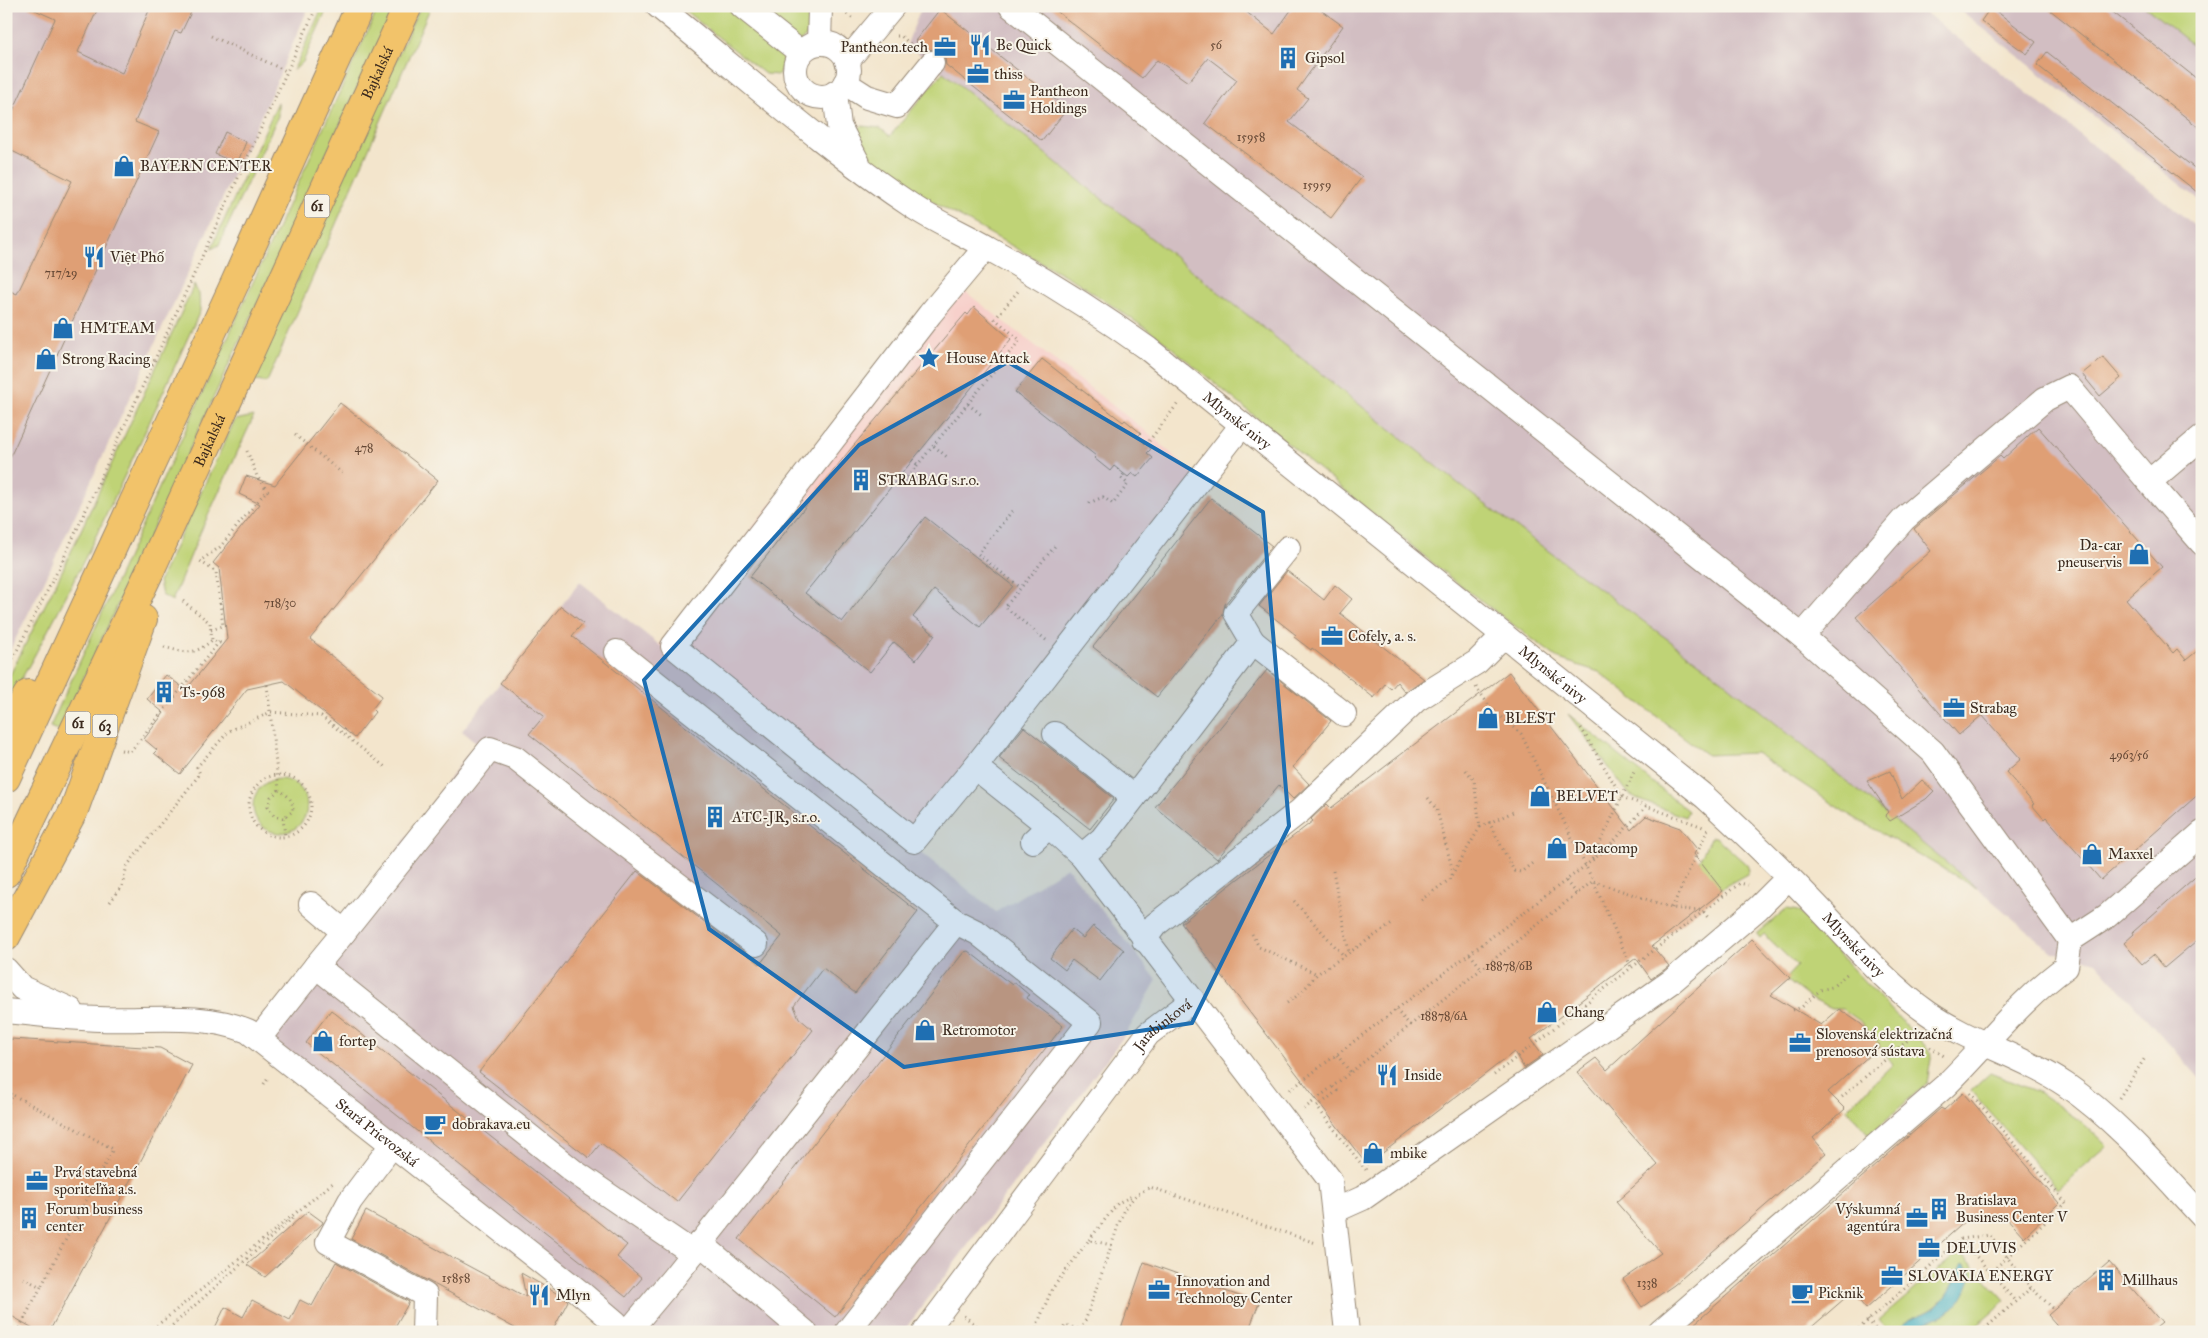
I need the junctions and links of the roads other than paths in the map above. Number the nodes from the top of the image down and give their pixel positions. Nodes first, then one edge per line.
1 (360, 6) edge
2 (408, 6) edge
3 (658, 6) edge
4 (742, 6) edge
5 (818, 6) edge
6 (893, 6) edge
7 (1011, 6) edge
8 (810, 48) junction
9 (932, 63) dead end
10 (828, 83) junction
11 (756, 85) junction
12 (813, 134) junction
13 (866, 175) junction
14 (986, 247) junction
15 (1242, 425) junction
16 (2202, 437) edge
17 (2148, 482) junction
18 (2202, 544) edge
19 (1288, 548) dead end
20 (103, 568) junction
21 (149, 573) junction
22 (1504, 635) junction
23 (1802, 636) junction
24 (1253, 642) junction
25 (617, 652) dead end
26 (1344, 714) dead end
27 (6, 731) edge
28 (1055, 734) dead end
29 (975, 767) junction
30 (6, 778) edge
31 (1134, 797) junction
32 (2202, 833) edge
33 (1082, 856) junction
34 (6, 872) edge
35 (1789, 877) junction
36 (311, 904) dead end
37 (956, 922) junction
38 (344, 932) junction
39 (6, 937) edge
40 (1144, 940) junction
41 (2070, 940) junction
42 (756, 944) dead end
43 (316, 966) junction
44 (6, 970) edge
45 (1193, 1000) junction
46 (6, 1011) edge
47 (99, 1019) junction
48 (259, 1038) junction
49 (1986, 1045) junction
50 (392, 1144) junction
51 (1334, 1210) junction
52 (2202, 1216) edge
53 (696, 1248) junction
54 (424, 1332) edge
55 (616, 1332) edge
56 (628, 1332) edge
57 (804, 1332) edge
58 (847, 1332) edge
59 (925, 1332) edge
60 (1346, 1332) edge
61 (1660, 1332) edge

1 - 20 main road
2 - 21 main road, Bajkalská / 61
3 - 11 street, Mlynské nivy
4 - 8 street
5 - 8 street, Mlynské nivy
6 - 10 street
7 - 23 street
8 - 10 street, Mlynské nivy
8 - 10 street
9 - 10 street
10 - 11 street
10 - 12 street, Mlynské nivy
10 - 13 street, Mlynské nivy
11 - 12 street, Mlynské nivy
12 - 13 street, Mlynské nivy
13 - 14 street, Mlynské nivy
14 - 15 street, Mlynské nivy
14 - 29 street
15 - 22 street, Mlynské nivy
15 - 29 street
16 - 17 street
17 - 18 street
17 - 23 street
19 - 24 street
20 - 27 main road
20 - 30 main road
21 - 34 main road, Bajkalská / 61
21 - 39 main road, 63
22 - 35 street, Mlynské nivy
22 - 40 street
23 - 41 street
24 - 26 street
24 - 31 street
25 - 37 street
28 - 31 street
29 - 33 street
31 - 33 street
32 - 41 street
33 - 40 street
35 - 49 street, Mlynské nivy
35 - 51 street
36 - 38 street
37 - 53 street
37 - 58 street
38 - 42 street
38 - 43 street
40 - 45 street
41 - 49 street
43 - 48 street
43 - 53 street
44 - 47 street, Stará Prievozská
45 - 51 street, Jarabinková
45 - 59 street, Jarabinková
46 - 47 street, Stará Prievozská
47 - 48 street, Stará Prievozská
48 - 50 street, Stará Prievozská
49 - 52 street, Mlynské nivy
49 - 61 street
50 - 54 street
50 - 55 street, Stará Prievozská
51 - 60 street, Jarabinková
53 - 56 street
53 - 57 street

